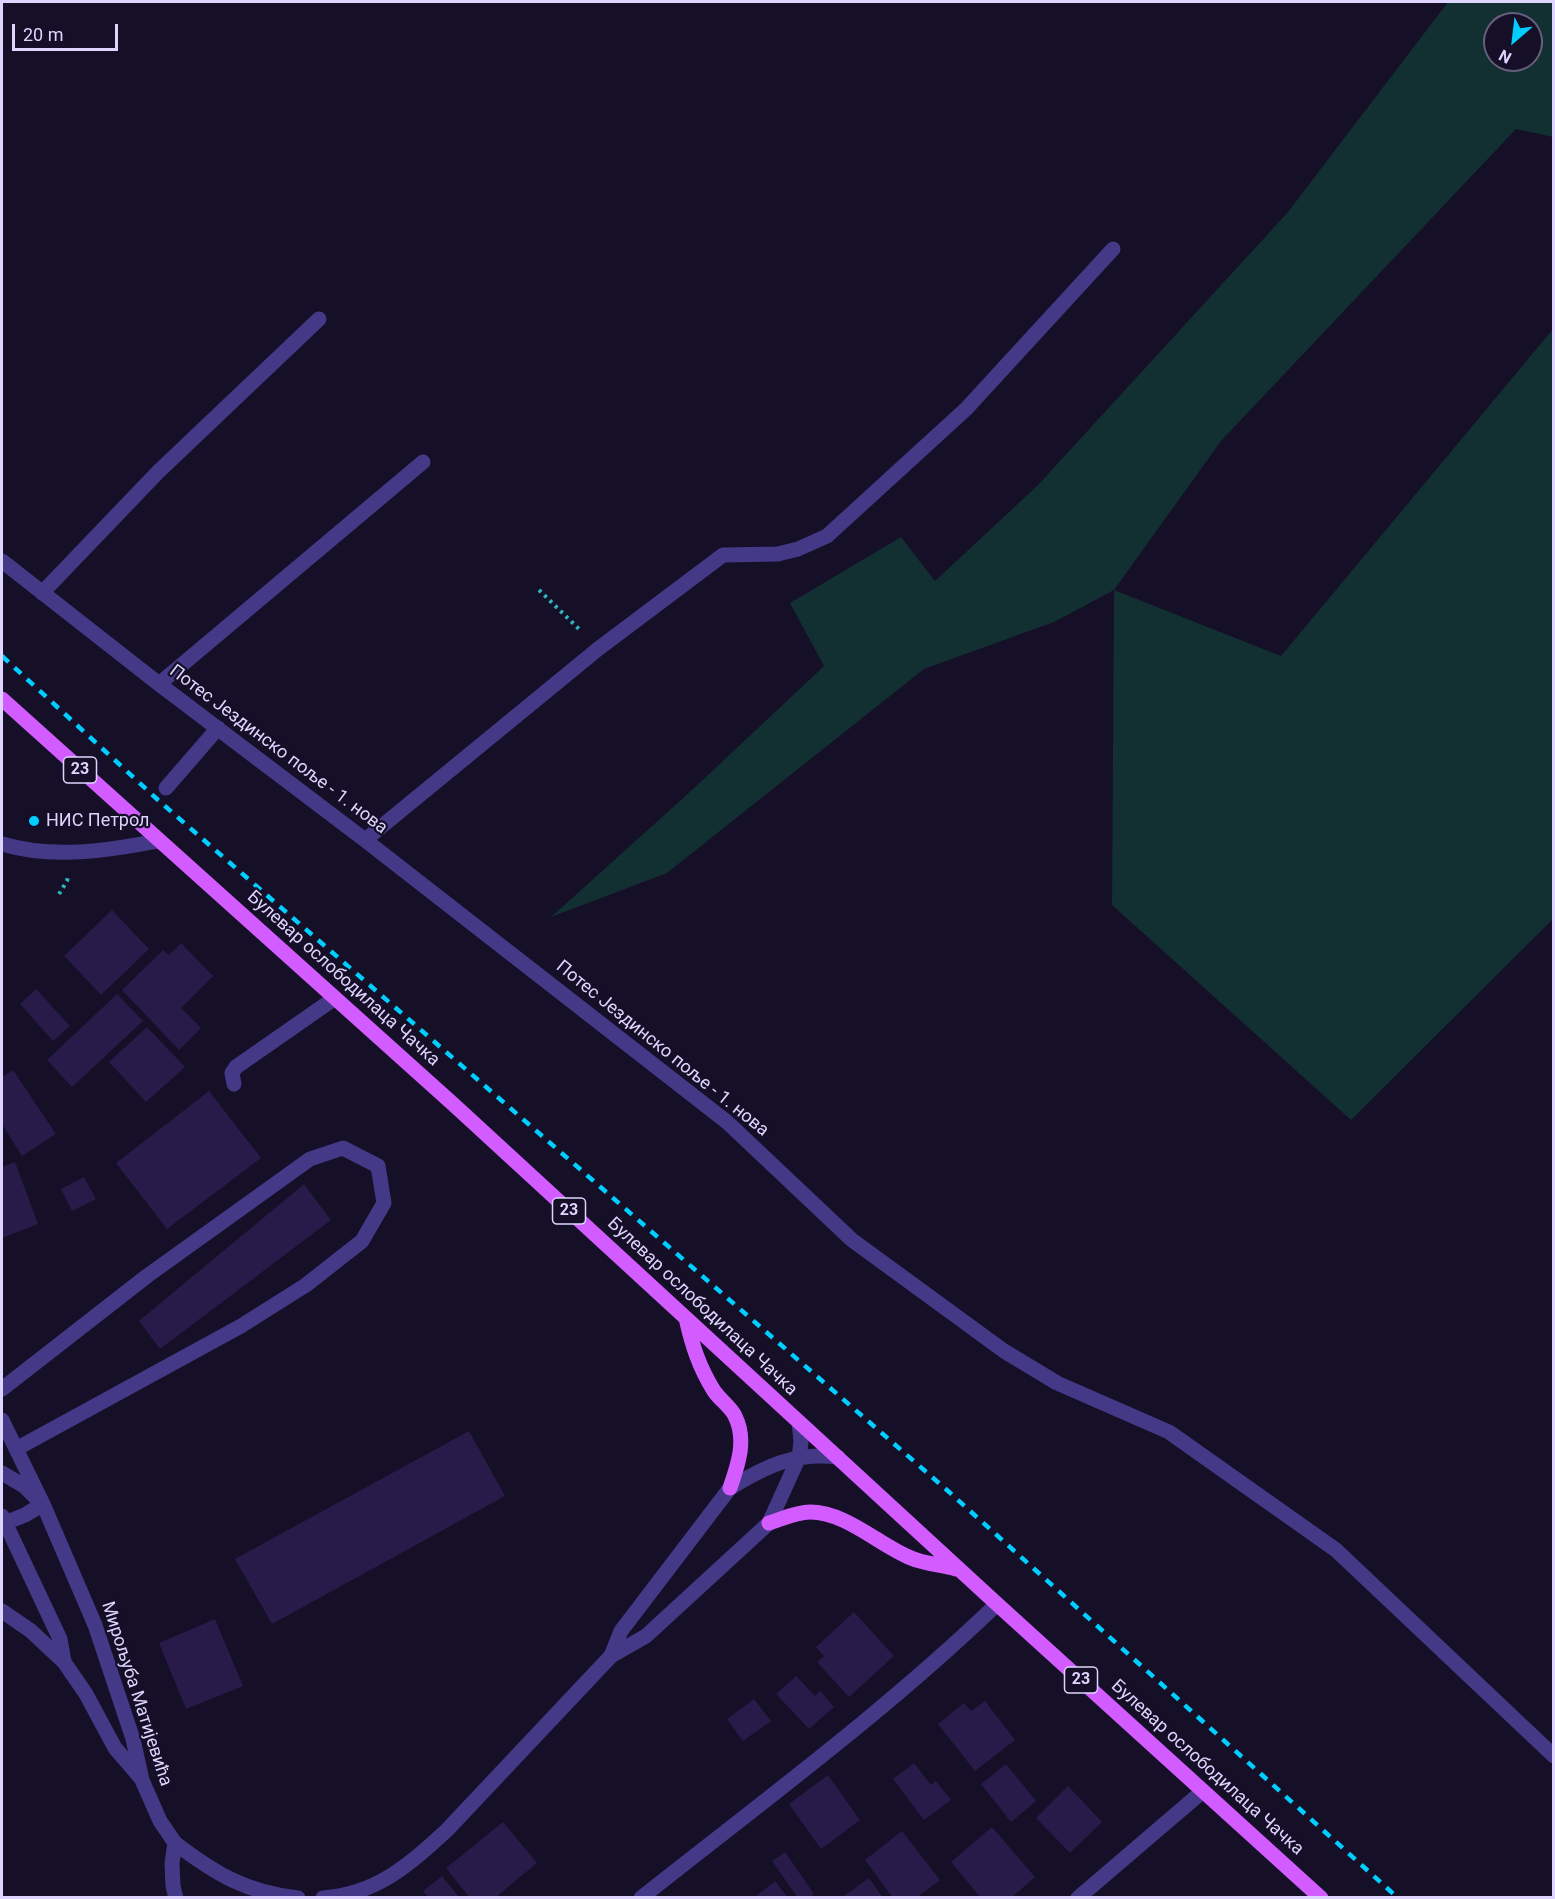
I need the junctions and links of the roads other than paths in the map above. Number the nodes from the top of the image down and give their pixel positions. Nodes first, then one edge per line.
1 (1113, 249) dead end
2 (319, 319) dead end
3 (423, 462) dead end
4 (2, 561) edge
5 (42, 593) junction
6 (159, 684) junction
7 (2, 699) edge
8 (218, 728) junction
9 (166, 788) dead end
10 (365, 840) junction
11 (158, 841) junction
12 (2, 844) edge
13 (335, 998) junction
14 (234, 1084) dead end
15 (686, 1318) junction
16 (2, 1389) edge
17 (2, 1420) edge
18 (800, 1422) junction
19 (16, 1449) junction
20 (799, 1457) junction
21 (838, 1457) junction
22 (2, 1473) edge
23 (730, 1488) junction
24 (43, 1504) junction
25 (3, 1521) edge
26 (770, 1523) junction
27 (959, 1569) junction
28 (998, 1604) junction
29 (2, 1611) edge
30 (611, 1656) junction
31 (64, 1662) junction
32 (1554, 1756) edge
33 (142, 1779) junction
34 (1203, 1791) junction
35 (175, 1843) junction
36 (176, 1898) edge
37 (298, 1898) edge
38 (323, 1898) edge
39 (640, 1898) edge
40 (1078, 1898) edge
41 (1322, 1898) edge

1 - 10 street
2 - 5 street
3 - 6 street
4 - 5 street, Потес Јездинско поље - 1. нова
5 - 6 street, Потес Јездинско поље - 1. нова
6 - 8 street, Потес Јездинско поље - 1. нова
7 - 11 main road, Булевар ослободилаца Чачка / 23
8 - 9 street
8 - 10 street, Потес Јездинско поље - 1. нова
10 - 32 street, Потес Јездинско поље - 1. нова
11 - 12 street
11 - 13 main road, Булевар ослободилаца Чачка / 23
13 - 14 street
13 - 15 main road, Булевар ослободилаца Чачка / 23
15 - 18 main road, Булевар ослободилаца Чачка / 23
15 - 23 main road
16 - 19 street
17 - 19 street, Мирољуба Матијевића
18 - 20 street
18 - 21 main road, Булевар ослободилаца Чачка / 23
19 - 24 street, Мирољуба Матијевића
20 - 21 street
20 - 23 street
20 - 26 street
21 - 27 main road, Булевар ослободилаца Чачка / 23
22 - 24 street
23 - 30 street
24 - 25 street
24 - 33 street, Мирољуба Матијевића
25 - 31 street
26 - 27 main road
26 - 30 street
27 - 28 main road, Булевар ослободилаца Чачка / 23
28 - 34 main road, Булевар ослободилаца Чачка / 23
28 - 39 street
29 - 31 street
30 - 38 street
31 - 33 street
33 - 35 street, Мирољуба Матијевића
34 - 40 street
34 - 41 main road, Булевар ослободилаца Чачка / 23
35 - 36 street
35 - 37 street

